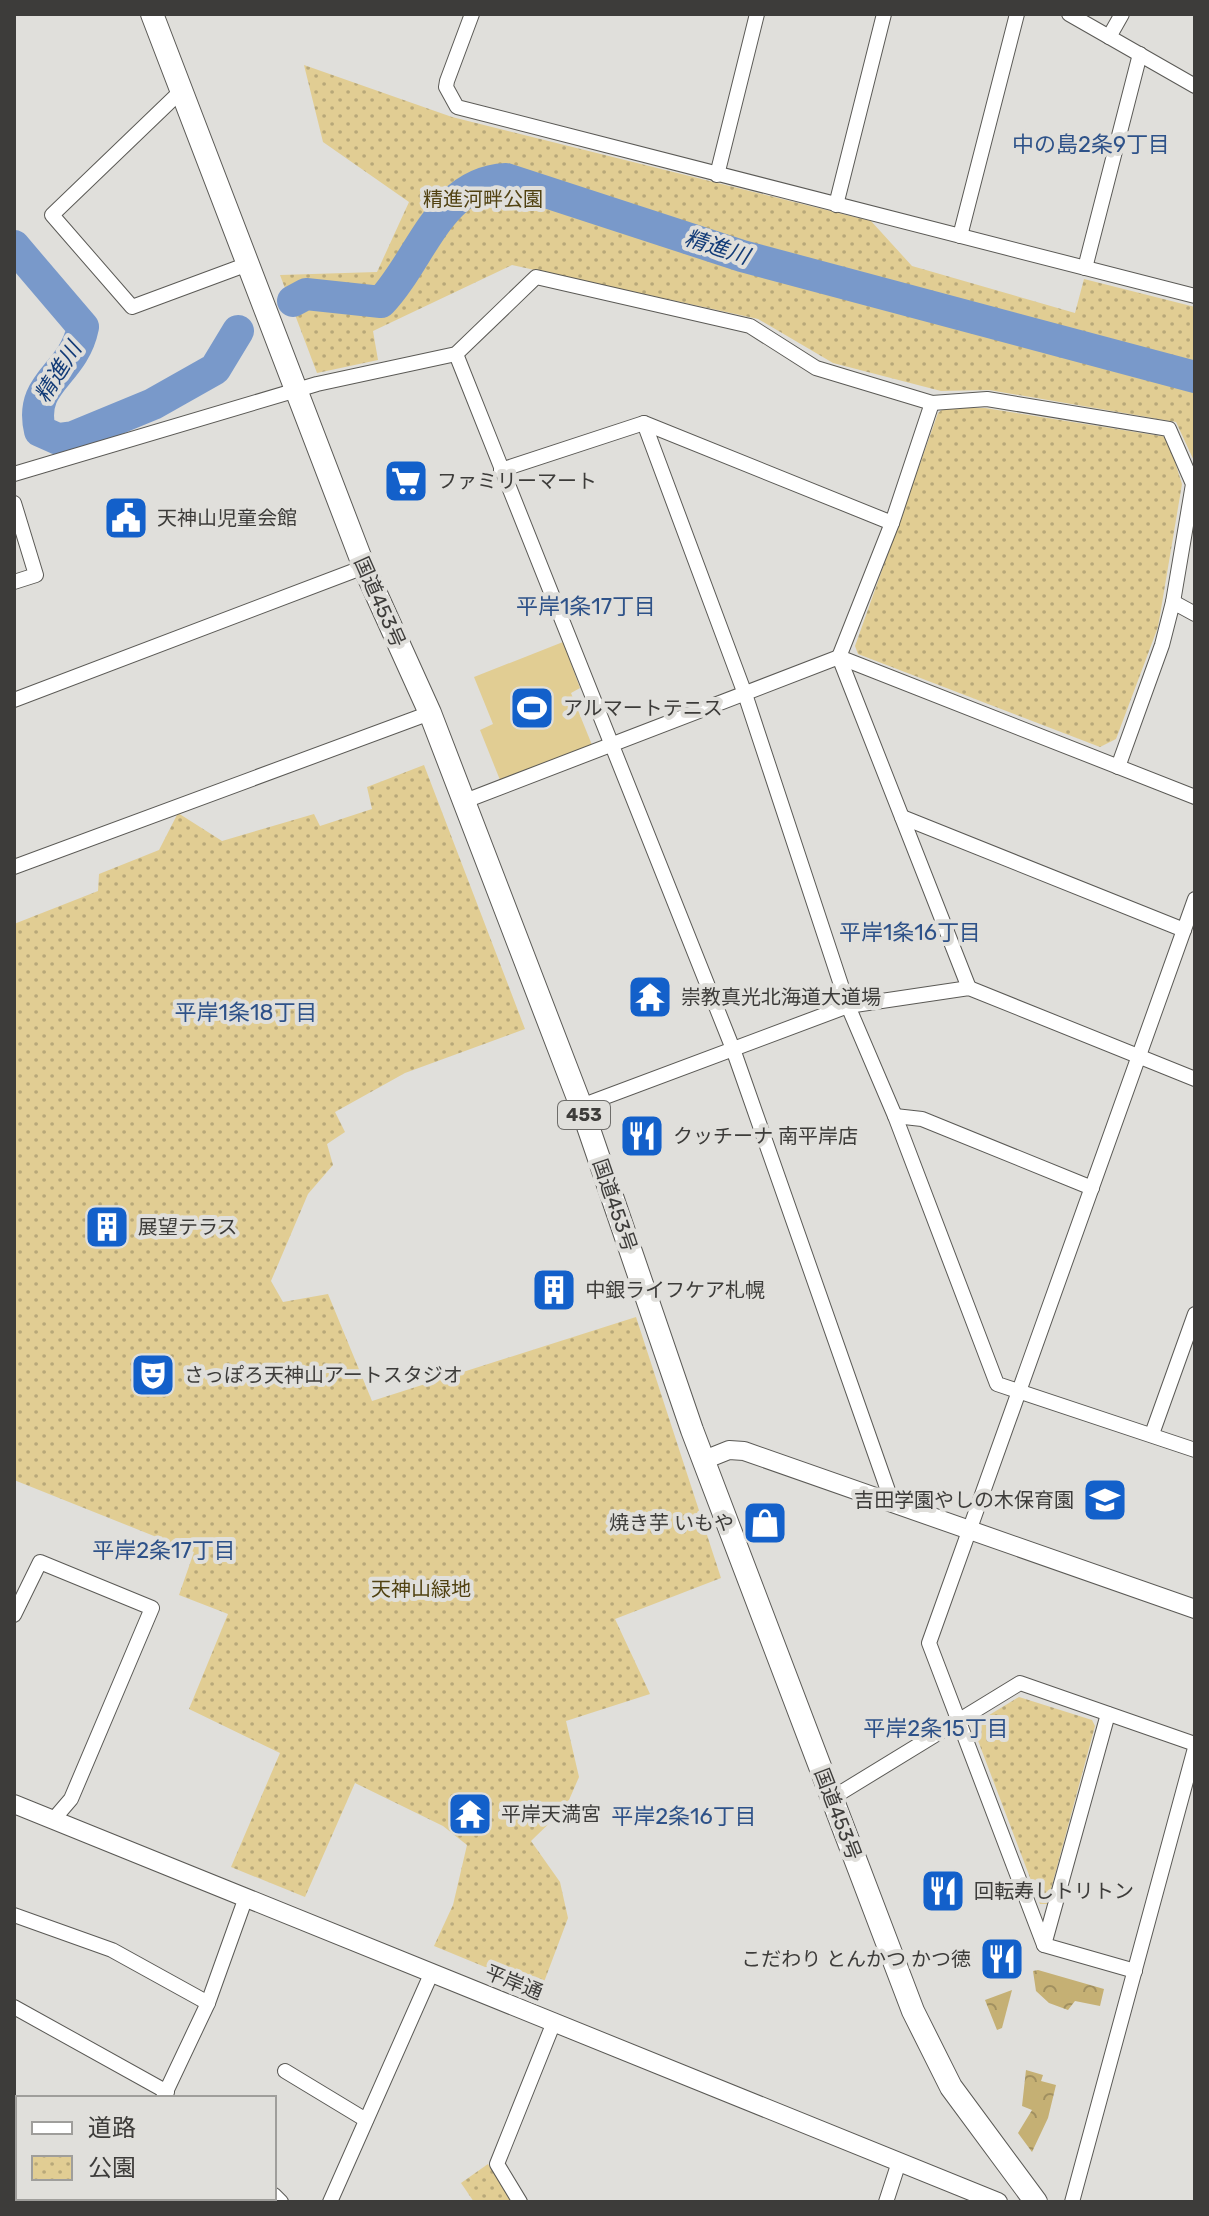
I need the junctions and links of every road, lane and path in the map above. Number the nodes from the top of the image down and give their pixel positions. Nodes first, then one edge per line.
1 (152, 14) edge
2 (472, 14) edge
3 (757, 14) edge
4 (884, 14) edge
5 (1017, 14) edge
6 (1069, 14) edge
7 (1122, 14) edge
8 (1109, 37) junction
9 (1140, 54) junction
10 (1195, 86) edge
11 (181, 91) junction
12 (717, 175) junction
13 (836, 205) junction
14 (960, 236) junction
15 (248, 264) junction
16 (1085, 268) junction
17 (1195, 296) edge
18 (456, 354) junction
19 (297, 391) junction
20 (932, 403) junction
21 (644, 423) junction
22 (16, 470) edge
23 (501, 470) junction
24 (14, 503) edge
25 (892, 523) junction
26 (364, 567) junction
27 (14, 582) edge
28 (1173, 602) junction
29 (1195, 614) edge
30 (839, 657) junction
31 (745, 694) junction
32 (14, 700) edge
33 (430, 713) junction
34 (614, 745) junction
35 (1118, 767) junction
36 (1195, 797) edge
37 (465, 801) junction
38 (902, 817) junction
39 (14, 867) edge
40 (1195, 899) edge
41 (1184, 930) junction
42 (969, 988) junction
43 (848, 1006) junction
44 (733, 1049) junction
45 (1137, 1056) junction
46 (1195, 1079) edge
47 (581, 1106) junction
48 (895, 1116) junction
49 (1092, 1188) junction
50 (1195, 1314) edge
51 (1019, 1389) junction
52 (1152, 1434) junction
53 (1195, 1450) edge
54 (704, 1460) junction
55 (892, 1502) junction
56 (968, 1529) junction
57 (1195, 1609) edge
58 (14, 1615) edge
59 (1108, 1714) junction
60 (959, 1720) junction
61 (1195, 1746) edge
62 (1189, 1793) edge
63 (832, 1798) junction
64 (14, 1804) edge
65 (53, 1820) junction
66 (246, 1897) junction
67 (14, 1915) edge
68 (1044, 1945) junction
69 (1135, 1971) junction
70 (432, 1972) junction
71 (208, 2003) junction
72 (14, 2007) edge
73 (554, 2022) junction
74 (285, 2071) dead end
75 (165, 2095) edge
76 (366, 2120) junction
77 (899, 2162) junction
78 (968, 2196) edge
79 (330, 2202) edge
80 (520, 2202) edge
81 (886, 2202) edge
82 (998, 2202) edge
83 (1036, 2202) edge
84 (1072, 2202) edge

1 - 11 highway, 国道453号 / 453
2 - 12 street
3 - 12 street
4 - 13 street
5 - 14 street
6 - 8 street
7 - 8 street
8 - 9 street
9 - 10 street
9 - 16 street
11 - 15 highway, 国道453号 / 453
11 - 15 street
12 - 13 street
13 - 14 street
14 - 16 street
15 - 19 highway, 国道453号 / 453
16 - 17 street
18 - 19 street
18 - 20 street
18 - 23 street
19 - 22 street
19 - 26 highway, 国道453号 / 453
20 - 25 street
20 - 28 street
21 - 23 street
21 - 25 street
21 - 31 street
23 - 34 street
24 - 27 street
25 - 30 street
26 - 32 street
26 - 33 highway, 国道453号 / 453
28 - 29 street
28 - 35 street
30 - 31 street
30 - 35 street
30 - 38 street
31 - 34 street
31 - 43 street
33 - 37 highway, 国道453号 / 453
33 - 39 street
34 - 37 street
34 - 44 street
35 - 36 street
37 - 47 highway, 国道453号 / 453
38 - 41 street
38 - 42 street
40 - 41 street
41 - 45 street
42 - 43 street
42 - 45 street
43 - 44 street
43 - 48 street
44 - 47 street
44 - 55 street
45 - 46 street
45 - 49 street
47 - 54 highway, 国道453号 / 453
48 - 49 street
48 - 51 street
49 - 51 street
50 - 52 street
51 - 52 street
51 - 56 street
52 - 53 street
54 - 55 street
54 - 63 highway, 国道453号 / 453
55 - 56 street
56 - 57 street
56 - 60 street
58 - 65 street
59 - 60 street
59 - 61 street
59 - 68 street
60 - 63 street
60 - 68 street
61 - 62 street
62 - 69 street
63 - 83 highway, 国道453号 / 453
64 - 65 street, 平岸通
65 - 66 street, 平岸通
66 - 70 street, 平岸通
66 - 71 street
67 - 71 street
68 - 69 street
69 - 84 street
70 - 73 street, 平岸通
70 - 76 street
71 - 75 street
72 - 75 street
73 - 77 street, 平岸通
73 - 80 street
74 - 76 street
76 - 79 street
77 - 78 street, 平岸通
77 - 81 street
78 - 82 street, 平岸通

